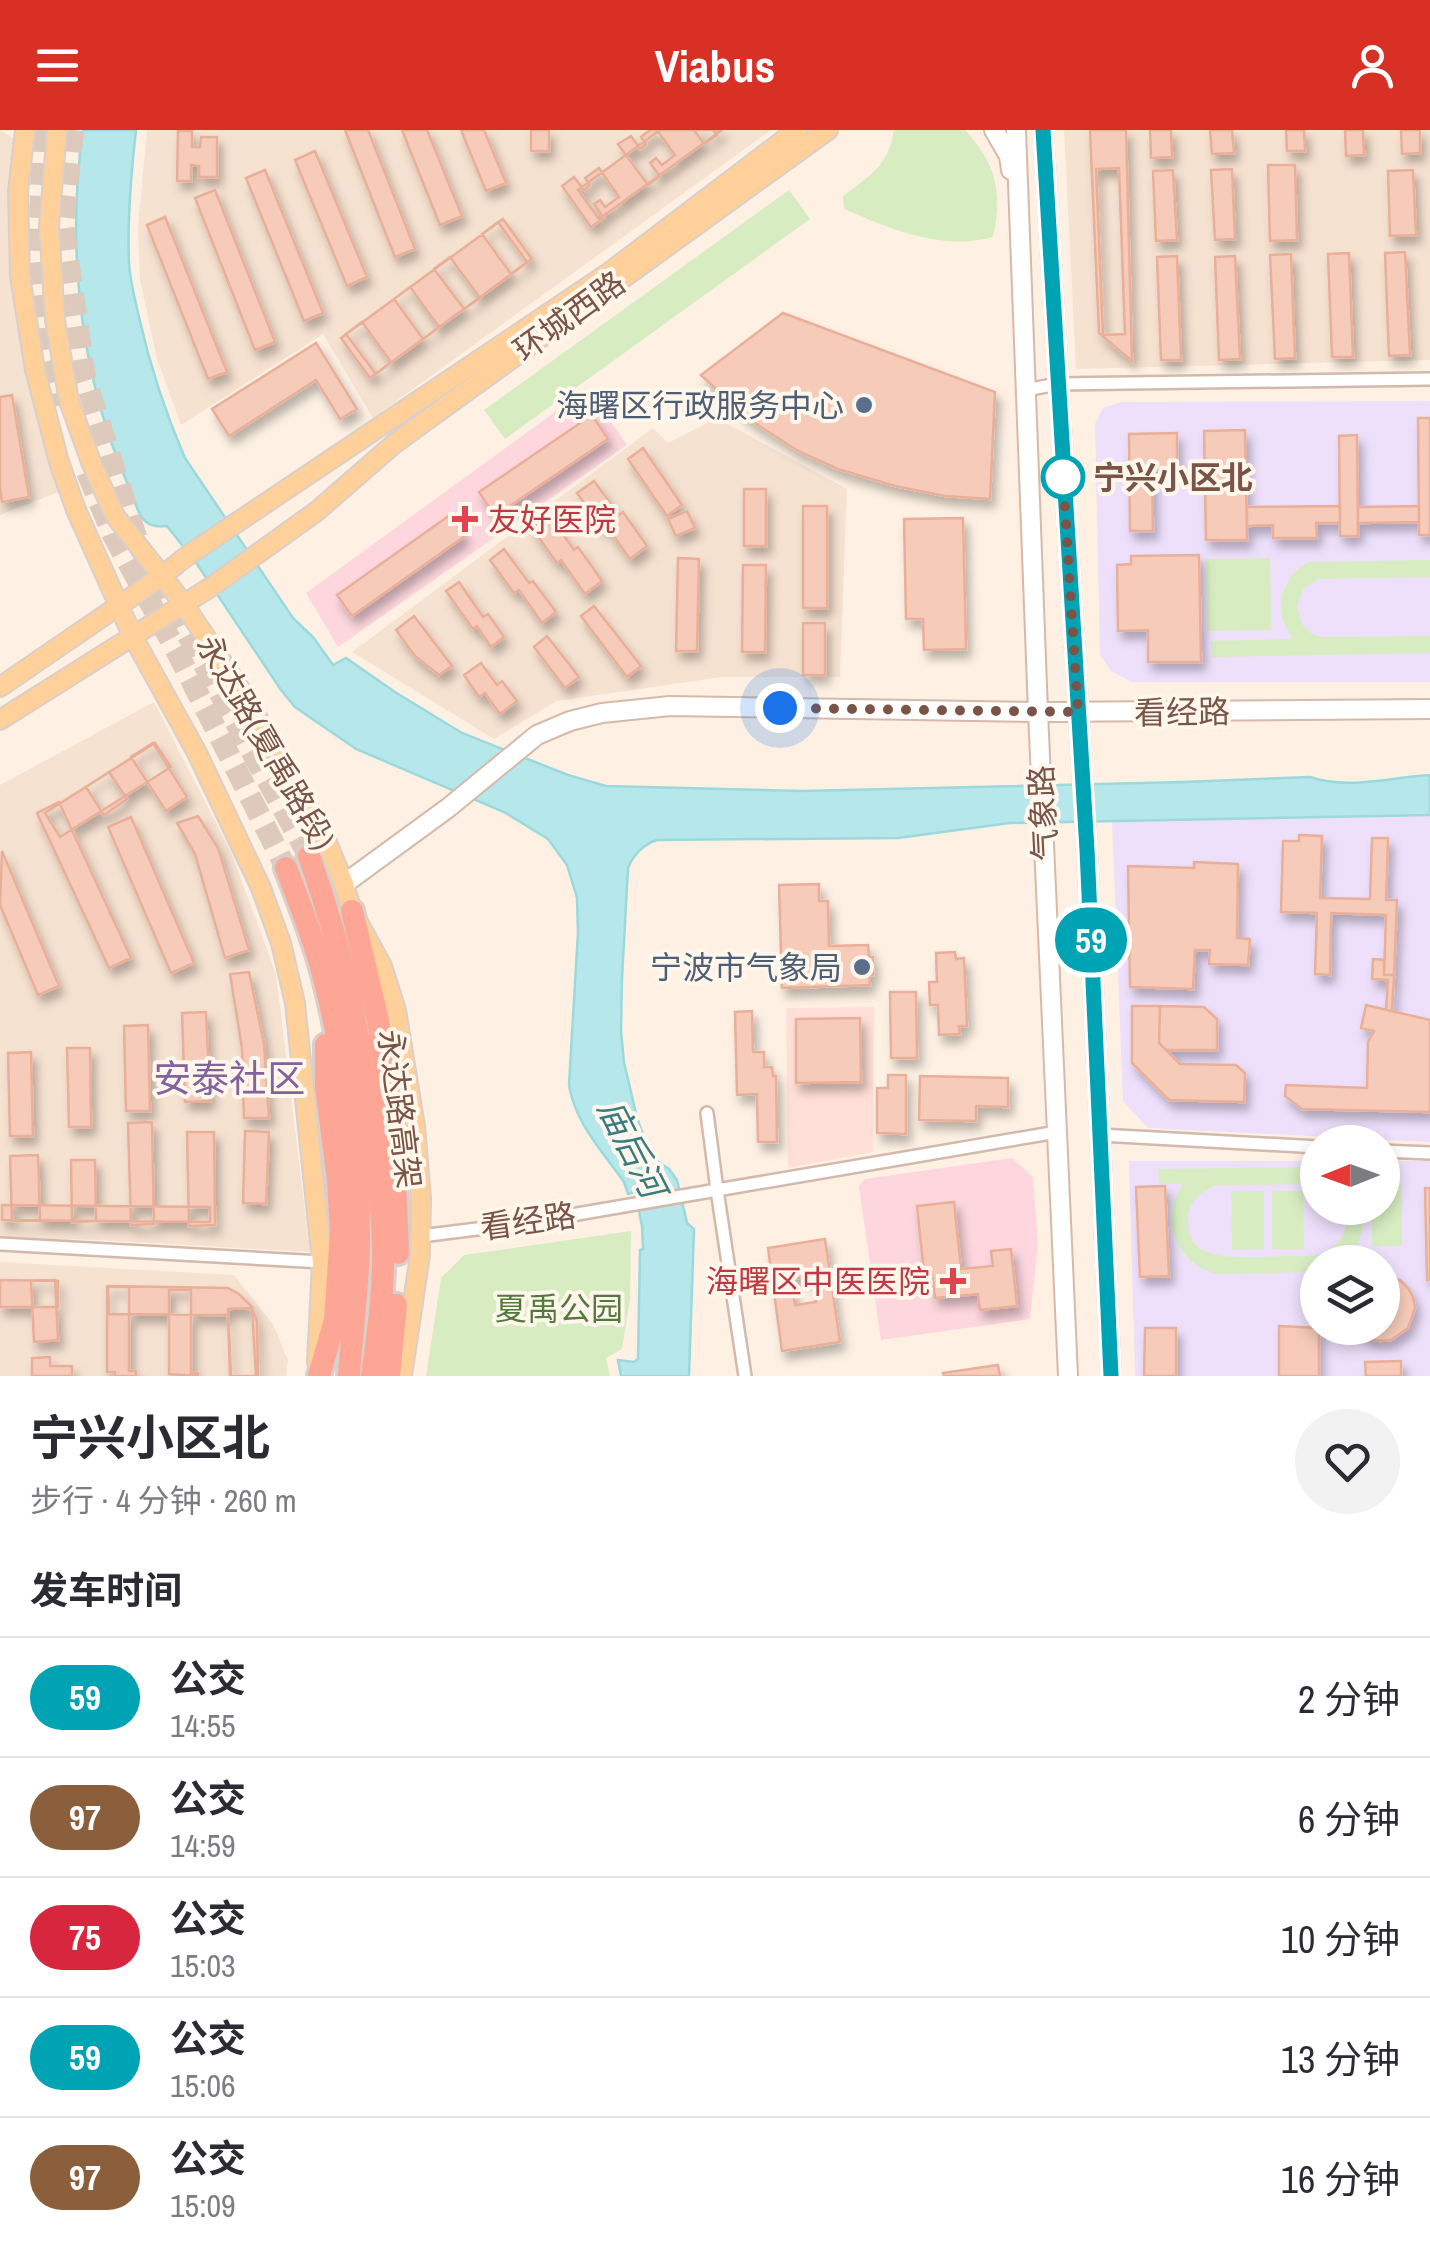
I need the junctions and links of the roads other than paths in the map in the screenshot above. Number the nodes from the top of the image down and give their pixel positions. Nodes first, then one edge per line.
1 (25, 130) edge
2 (57, 130) edge
3 (797, 130) edge
4 (828, 130) edge
5 (994, 130) edge
6 (1016, 130) edge
7 (1043, 130) edge
8 (1019, 202) junction
9 (1430, 379) edge
10 (1057, 384) junction
11 (1026, 390) junction
12 (162, 576) junction
13 (183, 603) junction
14 (119, 606) junction
15 (133, 637) junction
16 (0, 687) edge
17 (1430, 709) edge
18 (1038, 712) junction
19 (1078, 712) junction
20 (0, 720) edge
21 (309, 856) tunnel mouth
22 (286, 868) tunnel mouth
23 (344, 884) junction
24 (352, 911) junction
25 (324, 977) junction
26 (707, 1113) dead end
27 (1057, 1132) junction
28 (1100, 1135) junction
29 (1300, 1146) edge
30 (1400, 1152) edge
31 (1430, 1154) edge
32 (717, 1190) junction
33 (421, 1236) junction
34 (0, 1244) edge
35 (322, 1262) junction
36 (318, 1376) edge
37 (348, 1376) edge
38 (372, 1376) edge
39 (389, 1376) edge
40 (402, 1376) edge
41 (745, 1376) edge
42 (1068, 1376) edge
43 (1111, 1376) edge

1 - 14 main road, 永达路(夏禹路段)
2 - 12 main road, 永达路(夏禹路段)
3 - 12 main road, 环城西路
4 - 13 main road, 环城西路
5 - 8 street
6 - 8 street, 气象路
7 - 10 street, 气象路
8 - 11 street, 气象路
9 - 10 street
10 - 11 street
10 - 19 street, 气象路
11 - 18 street, 气象路
12 - 13 main road, 永达路(夏禹路段)
12 - 14 main road
13 - 15 main road
13 - 23 main road, 永达路(夏禹路段)
14 - 15 main road, 永达路(夏禹路段)
14 - 16 main road
15 - 20 main road
15 - 35 main road, 永达路(夏禹路段)
17 - 19 street, 看经路
18 - 19 street, 看经路
18 - 23 street, 看经路
18 - 27 street, 气象路
19 - 28 street, 气象路
21 - 38 highway, 永达路高架
22 - 25 highway, 永达路高架
23 - 24 main road, 永达路(夏禹路段)
24 - 33 main road, 永达路(夏禹路段)
24 - 39 highway
25 - 36 highway
25 - 37 highway, 永达路高架
26 - 32 street
27 - 32 street, 看经路
27 - 42 street, 气象路
28 - 29 street
28 - 43 street, 气象路
30 - 31 street
32 - 33 street, 看经路
32 - 41 street
33 - 40 main road, 永达路(夏禹路段)
34 - 35 street
35 - 36 main road, 永达路(夏禹路段)

